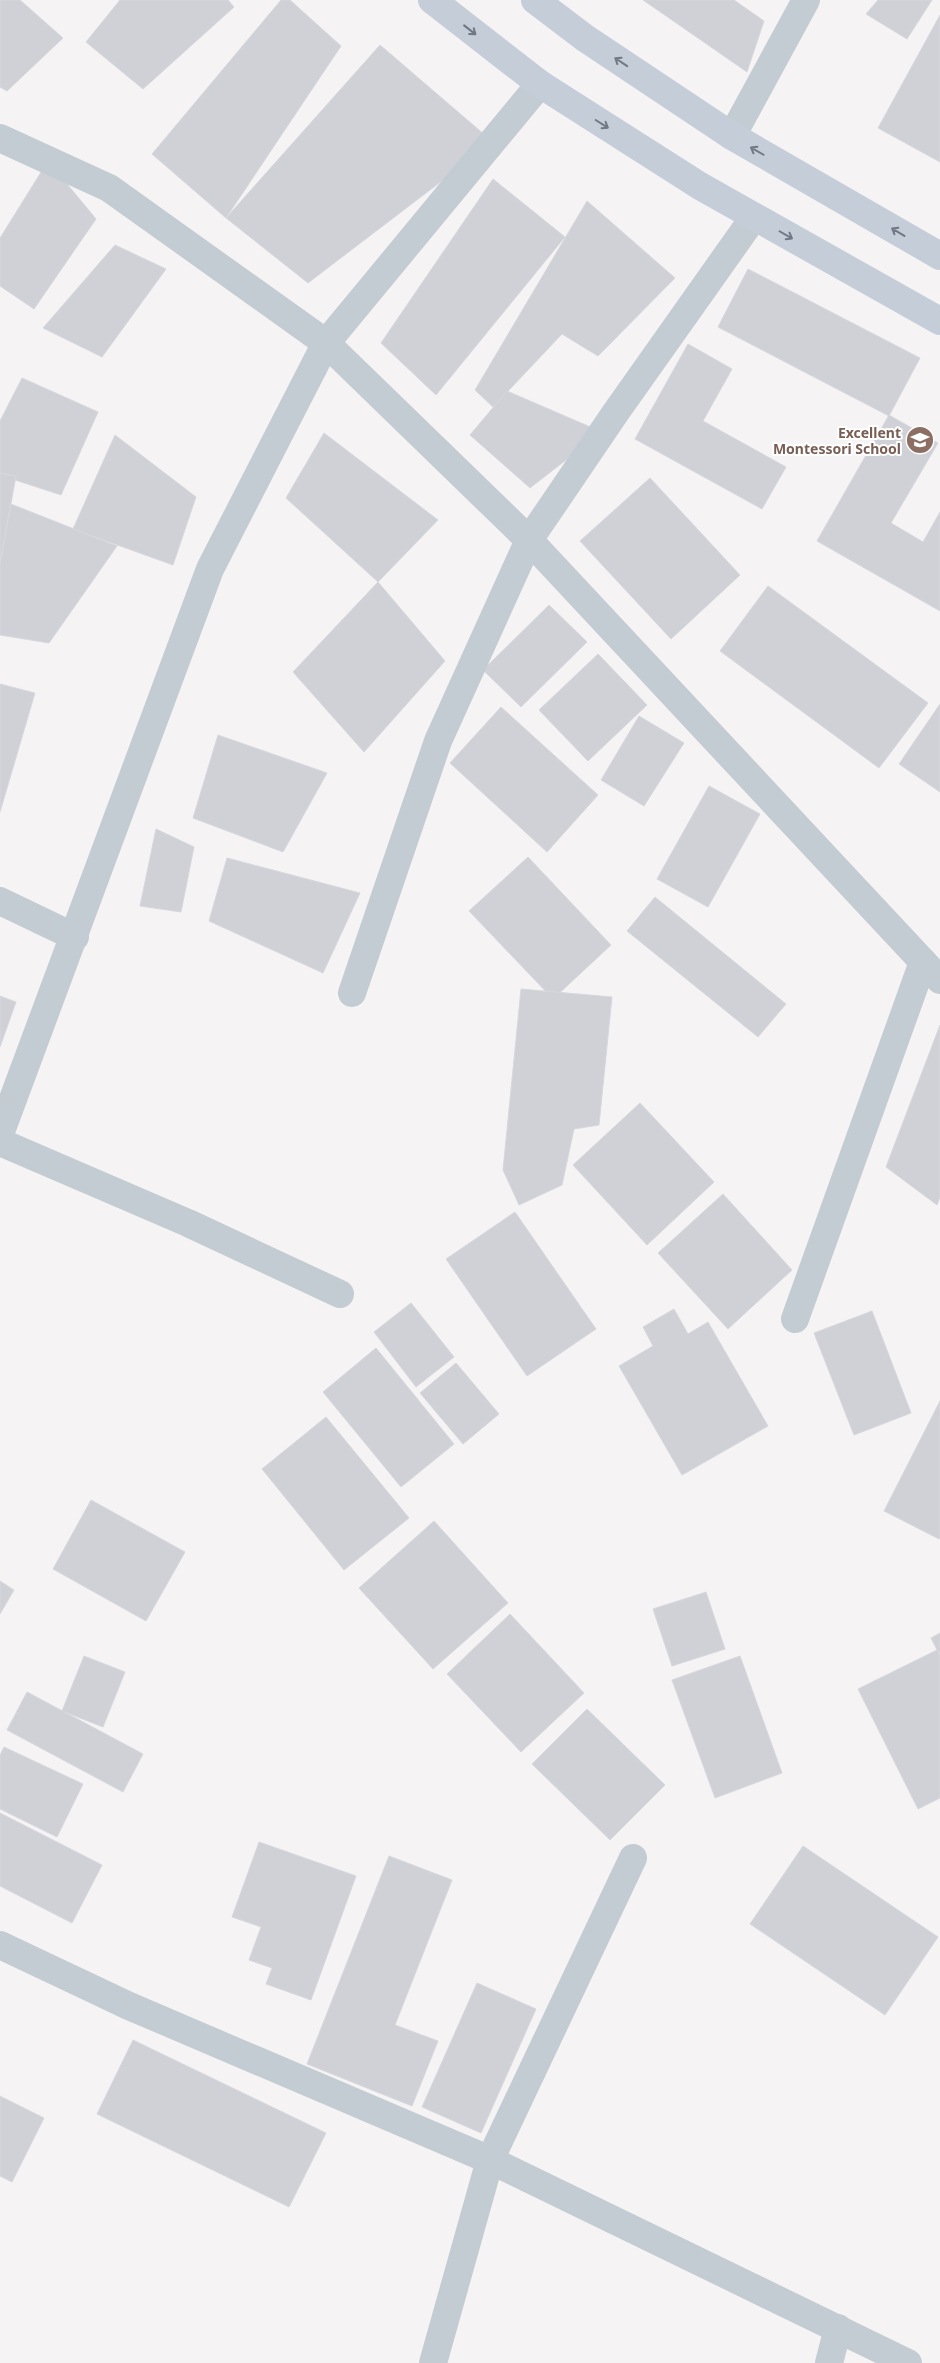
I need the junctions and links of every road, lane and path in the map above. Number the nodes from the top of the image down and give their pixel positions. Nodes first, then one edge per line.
1 (432, 0) edge
2 (535, 0) edge
3 (806, 0) edge
4 (540, 84) junction
5 (732, 136) junction
6 (0, 138) edge
7 (754, 217) junction
8 (940, 256) edge
9 (940, 321) edge
10 (326, 343) junction
11 (529, 540) junction
12 (0, 901) edge
13 (75, 938) junction
14 (931, 971) edge
15 (352, 993) dead end
16 (0, 1134) edge
17 (0, 1142) edge
18 (340, 1294) dead end
19 (795, 1318) dead end
20 (633, 1858) dead end
21 (0, 1945) edge
22 (490, 2160) junction
23 (838, 2328) junction
24 (433, 2363) edge
25 (829, 2363) edge
26 (908, 2363) edge

1 -> 4 main road
5 -> 2 main road
3 - 5 street
4 -> 7 main road
4 - 10 street
8 -> 5 main road
6 - 10 street
7 -> 9 main road
7 - 11 street
10 - 11 street
10 - 13 street
11 - 14 street
11 - 15 street
12 - 13 street
13 - 16 street
14 - 19 street
17 - 18 street
20 - 22 street
21 - 22 street
22 - 23 street
22 - 24 street
23 - 25 street
23 - 26 street

